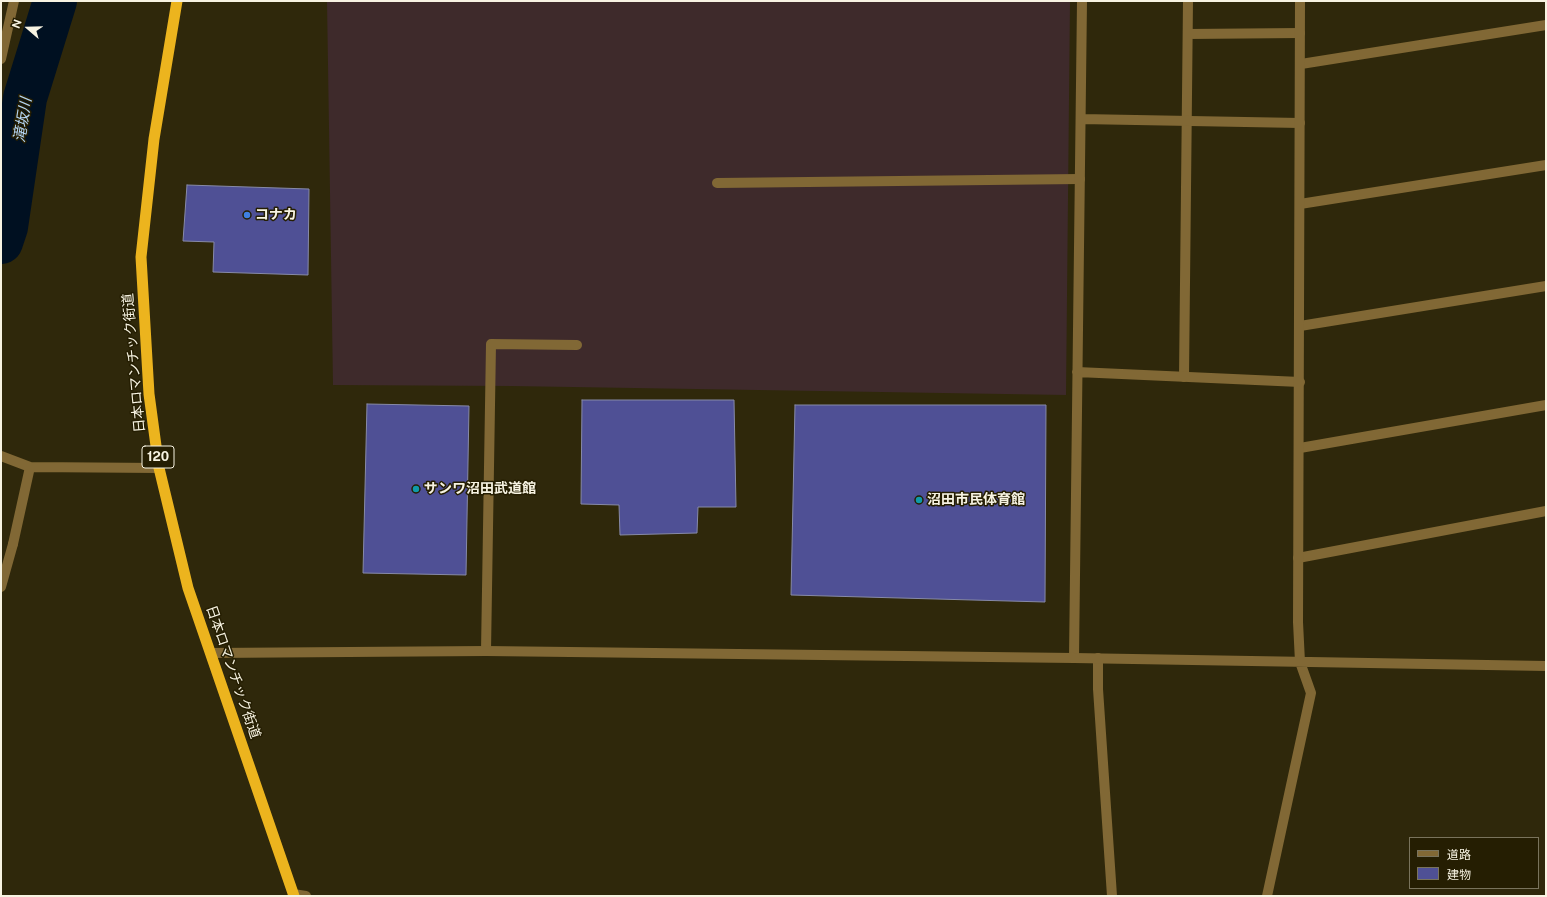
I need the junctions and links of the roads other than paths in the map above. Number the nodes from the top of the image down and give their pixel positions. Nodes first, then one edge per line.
1 (14, 1) edge
2 (177, 1) edge
3 (1082, 1) edge
4 (1188, 1) edge
5 (1300, 1) edge
6 (1546, 26) edge
7 (1300, 33) junction
8 (1188, 34) junction
9 (1, 60) edge
10 (1301, 64) junction
11 (1081, 119) junction
12 (1188, 121) junction
13 (1300, 123) junction
14 (1546, 165) edge
15 (1080, 179) junction
16 (716, 183) dead end
17 (1300, 204) junction
18 (1546, 286) edge
19 (1300, 326) junction
20 (577, 345) dead end
21 (1076, 372) junction
22 (1184, 377) junction
23 (1300, 382) junction
24 (1546, 405) edge
25 (1300, 448) junction
26 (1, 456) edge
27 (30, 467) junction
28 (159, 468) junction
29 (1546, 511) edge
30 (1298, 558) junction
31 (1, 587) edge
32 (486, 651) junction
33 (211, 653) junction
34 (1074, 658) junction
35 (1098, 658) junction
36 (1300, 662) junction
37 (1546, 666) edge
38 (294, 895) edge
39 (306, 896) edge
40 (1112, 896) edge
41 (1267, 896) edge

1 - 9 street
2 - 28 highway, 日本ロマンチック街道 / 120
3 - 11 street
4 - 8 street
5 - 7 street
6 - 10 street
7 - 8 street
7 - 10 street
8 - 12 street
10 - 13 street
11 - 12 street
11 - 15 street
12 - 13 street
12 - 22 street
13 - 17 street
14 - 17 street
15 - 16 street
15 - 21 street
17 - 19 street
18 - 19 street
19 - 23 street
20 - 32 street
21 - 22 street
21 - 34 street
22 - 23 street
23 - 25 street
24 - 25 street
25 - 30 street
26 - 27 street
27 - 28 street
27 - 31 street
28 - 33 highway, 日本ロマンチック街道 / 120
29 - 30 street
30 - 36 street
32 - 33 street
32 - 34 street
33 - 38 highway, 日本ロマンチック街道 / 120
34 - 35 street
35 - 36 street
35 - 40 street
36 - 37 street
36 - 41 street
38 - 39 street

